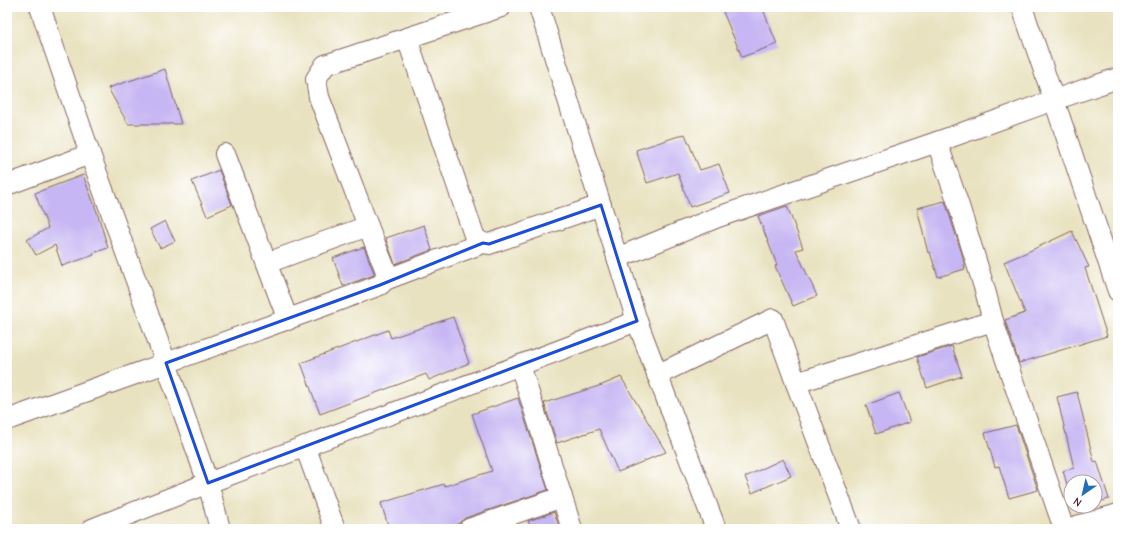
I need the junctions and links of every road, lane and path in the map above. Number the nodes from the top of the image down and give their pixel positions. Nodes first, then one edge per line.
1 (40, 7) edge
2 (501, 7) edge
3 (539, 7) edge
4 (1022, 7) edge
5 (407, 38) junction
6 (1118, 78) edge
7 (1054, 100) junction
8 (937, 142) junction
9 (90, 154) junction
10 (225, 154) dead end
11 (7, 185) edge
12 (601, 206) junction
13 (368, 226) junction
14 (483, 243) junction
15 (617, 258) junction
16 (267, 263) junction
17 (385, 280) junction
18 (1118, 292) edge
19 (288, 320) junction
20 (636, 321) junction
21 (993, 321) junction
22 (166, 363) junction
23 (520, 365) junction
24 (657, 375) junction
25 (796, 384) junction
26 (7, 420) edge
27 (305, 446) junction
28 (208, 483) junction
29 (562, 497) junction
30 (1118, 514) edge
31 (92, 529) edge
32 (220, 529) edge
33 (335, 529) edge
34 (469, 529) edge
35 (572, 529) edge
36 (716, 529) edge
37 (851, 529) edge
38 (1065, 529) edge

1 - 9 street
2 - 5 street
3 - 12 street
4 - 7 street
5 - 13 street
5 - 14 street
6 - 7 street
7 - 8 street
7 - 18 street
8 - 15 street
8 - 21 street
9 - 11 street
9 - 22 street
10 - 16 street
12 - 14 street
12 - 15 street
13 - 16 street
13 - 17 street
14 - 17 street
15 - 20 street
16 - 19 street
17 - 19 street
19 - 22 street
20 - 23 street
20 - 24 street
21 - 25 street
21 - 38 street
22 - 26 street
22 - 28 street
23 - 27 street
23 - 29 street
24 - 25 street
24 - 36 street
25 - 37 street
27 - 28 street
27 - 33 street
28 - 31 street
28 - 32 street
29 - 34 street
29 - 35 street
30 - 38 street

